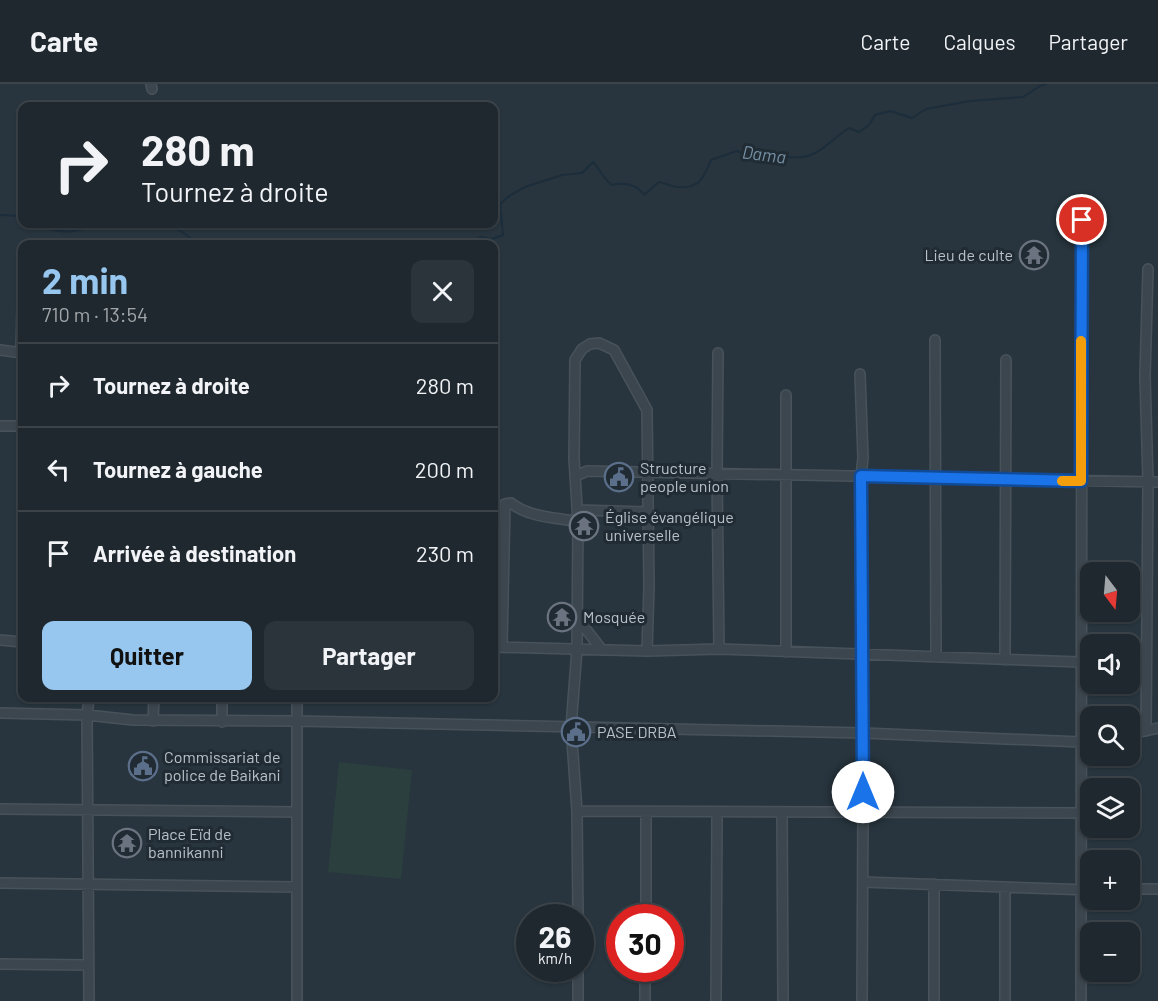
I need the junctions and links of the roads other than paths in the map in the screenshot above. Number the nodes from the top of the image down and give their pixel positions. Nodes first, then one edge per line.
1 (1082, 220) dead end
2 (1148, 269) dead end
3 (935, 340) dead end
4 (0, 350) edge
5 (18, 352) edge
6 (718, 353) dead end
7 (1006, 360) dead end
8 (860, 374) dead end
9 (786, 395) dead end
10 (0, 426) edge
11 (18, 426) edge
12 (648, 473) junction
13 (717, 473) junction
14 (576, 476) junction
15 (786, 476) junction
16 (861, 476) junction
17 (936, 479) junction
18 (1005, 479) junction
19 (1081, 481) junction
20 (1153, 482) edge
21 (578, 510) junction
22 (647, 512) junction
23 (578, 522) junction
24 (578, 619) junction
25 (1080, 634) edge
26 (0, 640) edge
27 (18, 642) edge
28 (498, 647) edge
29 (577, 649) junction
30 (719, 649) junction
31 (602, 650) junction
32 (647, 651) junction
33 (786, 652) junction
34 (861, 654) junction
35 (936, 657) junction
36 (1005, 660) junction
37 (1080, 662) edge
38 (88, 702) edge
39 (154, 702) edge
40 (222, 702) edge
41 (297, 702) edge
42 (0, 713) edge
43 (87, 715) junction
44 (153, 720) junction
45 (298, 721) junction
46 (222, 722) junction
47 (571, 727) junction
48 (1158, 728) edge
49 (1146, 731) junction
50 (1140, 732) edge
51 (863, 733) junction
52 (1080, 741) edge
53 (0, 809) edge
54 (88, 810) junction
55 (577, 811) junction
56 (863, 811) junction
57 (297, 812) junction
58 (646, 812) junction
59 (717, 813) junction
60 (782, 813) junction
61 (1080, 813) edge
62 (863, 882) junction
63 (0, 883) edge
64 (88, 884) junction
65 (934, 884) junction
66 (297, 887) junction
67 (1005, 887) junction
68 (1140, 889) edge
69 (1158, 889) edge
70 (1080, 890) edge
71 (578, 904) edge
72 (646, 904) edge
73 (1085, 910) edge
74 (0, 964) edge
75 (88, 965) junction
76 (578, 982) edge
77 (645, 982) edge
78 (89, 1001) edge
79 (297, 1001) edge
80 (578, 1001) edge
81 (645, 1001) edge
82 (716, 1001) edge
83 (783, 1001) edge
84 (862, 1001) edge
85 (934, 1001) edge
86 (1005, 1001) edge
87 (1081, 1001) edge

1 - 19 street
2 - 20 street
3 - 17 street
4 - 5 street
6 - 13 street
7 - 18 street
8 - 16 street
9 - 15 street
10 - 11 street
12 - 13 street
12 - 14 street
12 - 14 street
12 - 22 street
13 - 15 street
13 - 30 street
14 - 21 street
15 - 16 street
15 - 33 street
16 - 17 street
16 - 34 street
17 - 18 street
17 - 35 street
18 - 19 street
18 - 36 street
19 - 20 street
19 - 25 street
20 - 49 street
21 - 22 street
21 - 23 street
22 - 32 street
23 - 24 street
23 - 28 street
24 - 29 street
24 - 31 street
26 - 27 street
28 - 29 street
29 - 31 street
29 - 47 street
30 - 32 street
30 - 33 street
31 - 32 street
33 - 34 street
34 - 35 street
34 - 51 street
35 - 36 street
36 - 37 street
38 - 43 street
39 - 44 street
40 - 46 street
41 - 45 street
42 - 43 street
43 - 44 street
43 - 54 street
44 - 46 street
45 - 46 street
45 - 47 street
45 - 57 street
47 - 51 street
47 - 55 street
48 - 49 street
49 - 50 street
51 - 52 street
51 - 56 street
53 - 54 street
54 - 57 street
54 - 64 street
55 - 58 street
55 - 71 street
56 - 60 street
56 - 61 street
56 - 62 street
57 - 66 street
58 - 59 street
58 - 72 street
59 - 60 street
59 - 82 street
60 - 83 street
62 - 65 street
62 - 84 street
63 - 64 street
64 - 66 street
64 - 75 street
65 - 67 street
65 - 85 street
66 - 79 street
67 - 70 street
67 - 86 street
68 - 69 street
73 - 87 street
74 - 75 street
75 - 78 street
76 - 80 street
77 - 81 street

